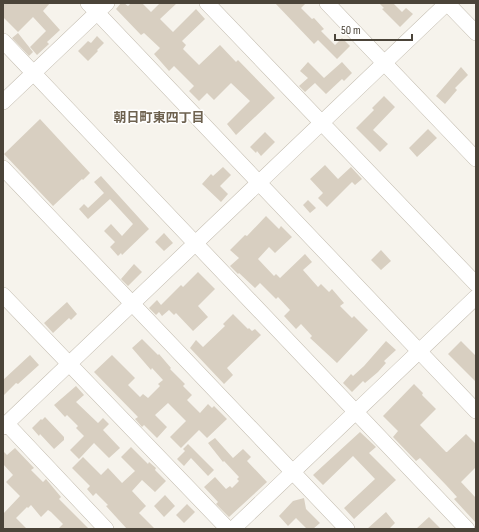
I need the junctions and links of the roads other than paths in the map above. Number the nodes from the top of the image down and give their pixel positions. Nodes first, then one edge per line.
1 (207, 3) edge
2 (327, 3) edge
3 (447, 3) edge
4 (97, 6) edge
5 (476, 33) edge
6 (3, 41) edge
7 (385, 62) junction
8 (33, 73) junction
9 (3, 102) edge
10 (322, 122) junction
11 (476, 159) edge
12 (3, 168) edge
13 (259, 182) junction
14 (195, 244) junction
15 (476, 284) edge
16 (3, 295) edge
17 (476, 297) edge
18 (132, 304) junction
19 (418, 352) junction
20 (69, 364) junction
21 (476, 411) edge
22 (356, 412) junction
23 (5, 426) edge
24 (293, 472) junction
25 (106, 529) edge
26 (228, 529) edge
27 (233, 529) edge
28 (347, 529) edge
29 (467, 529) edge

1 - 10 street
2 - 7 street
3 - 5 street
3 - 7 street
4 - 8 street
4 - 13 street
6 - 8 street
7 - 10 street
7 - 11 street
8 - 9 street
8 - 14 street
10 - 13 street
10 - 15 street
12 - 18 street
13 - 14 street
13 - 19 street
14 - 18 street
14 - 22 street
16 - 20 street
17 - 19 street
18 - 20 street
18 - 24 street
19 - 21 street
19 - 22 street
20 - 23 street
20 - 26 street
22 - 24 street
22 - 29 street
23 - 25 street
24 - 27 street
24 - 28 street

